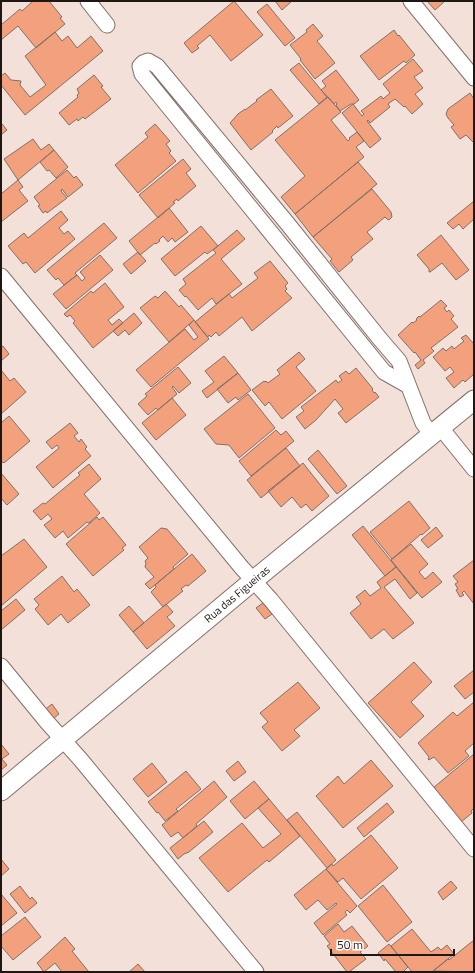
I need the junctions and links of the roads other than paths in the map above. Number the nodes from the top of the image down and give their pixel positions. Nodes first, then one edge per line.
1 (88, 1) edge
2 (410, 1) edge
3 (107, 24) dead end
4 (474, 78) edge
5 (307, 248) junction
6 (292, 259) junction
7 (1, 276) edge
8 (407, 385) junction
9 (474, 400) edge
10 (436, 431) junction
11 (474, 469) edge
12 (254, 580) junction
13 (1, 666) edge
14 (63, 740) junction
15 (1, 791) edge
16 (474, 849) edge
17 (256, 972) edge

1 - 3 street
2 - 4 street
5 - 6 street
5 - 6 street
5 - 8 street
6 - 8 street
7 - 12 street
8 - 10 street
9 - 10 street, Rua das Figueiras
10 - 11 street
10 - 12 street, Rua das Figueiras
12 - 14 street, Rua das Figueiras
12 - 16 street
13 - 14 street
14 - 15 street, Rua das Figueiras
14 - 17 street

